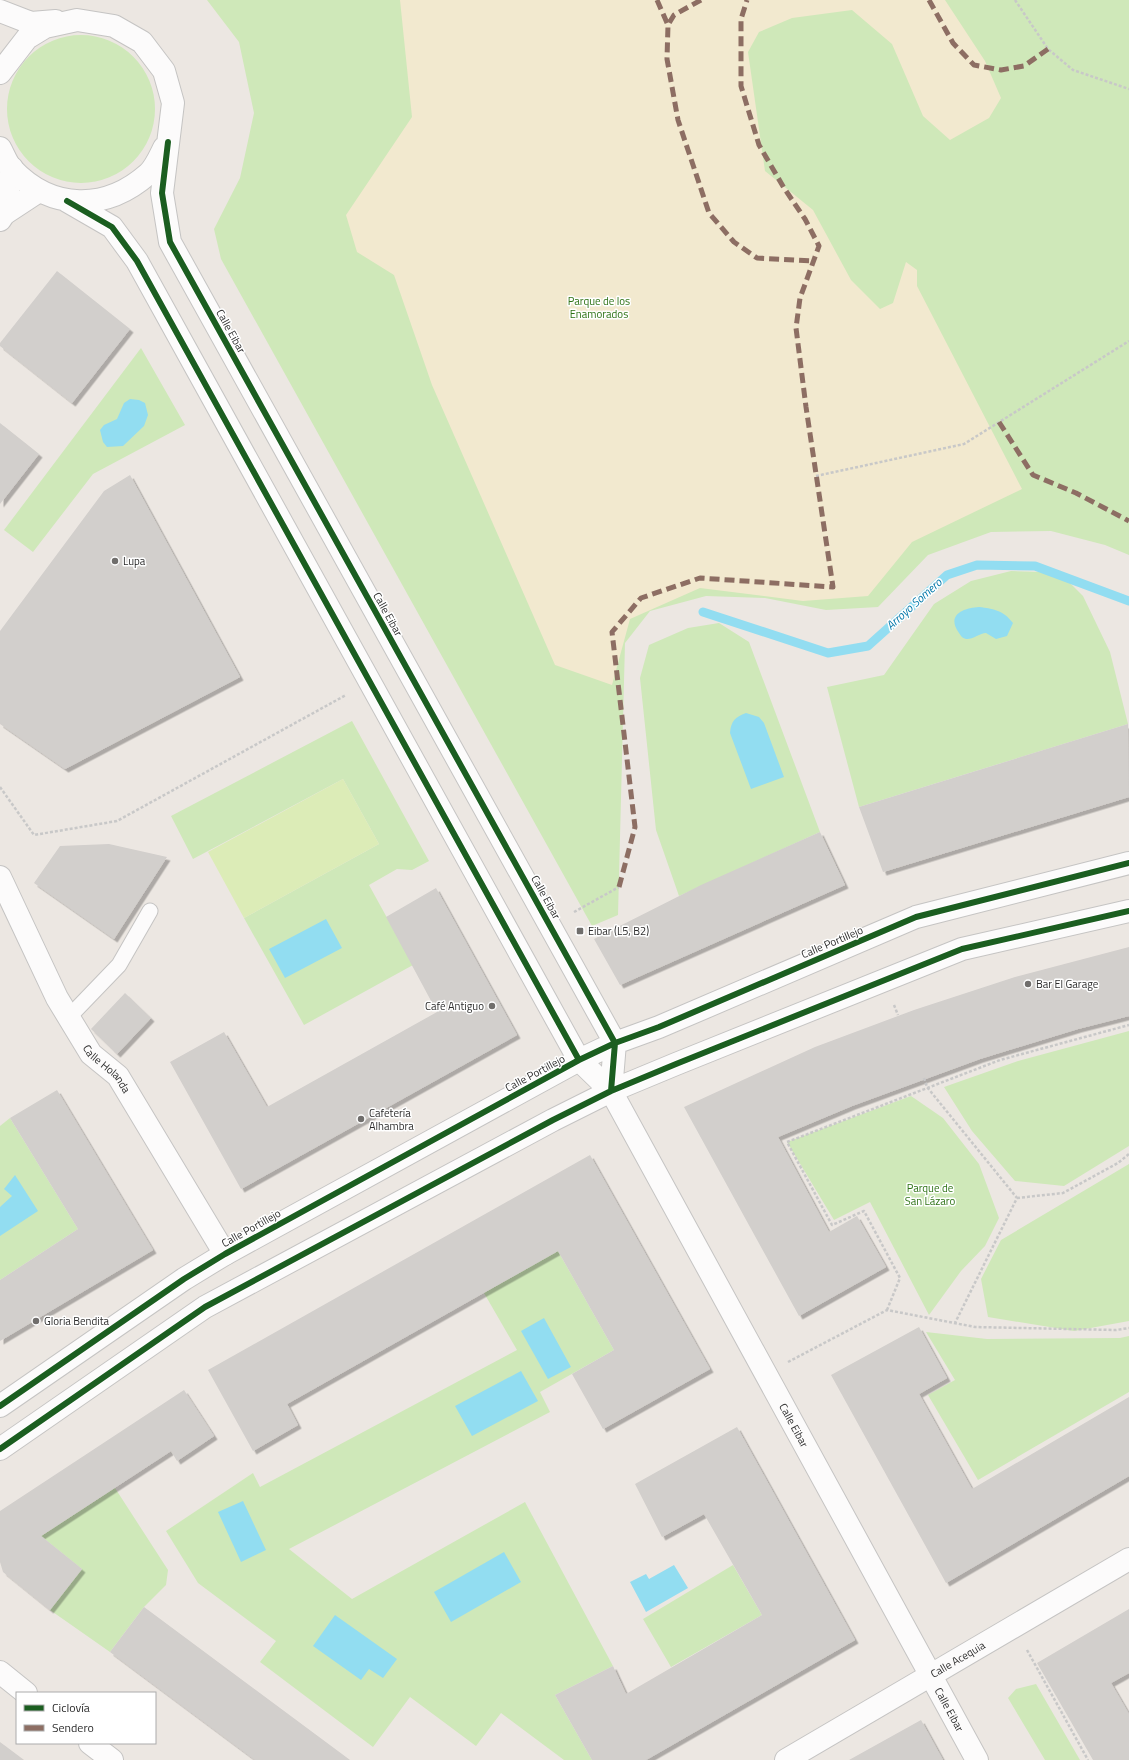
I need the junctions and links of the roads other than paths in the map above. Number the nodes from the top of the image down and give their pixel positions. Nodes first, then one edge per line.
1 (0, 11) edge
2 (77, 20) junction
3 (0, 73) edge
4 (168, 142) junction
5 (0, 148) edge
6 (12, 168) junction
7 (39, 191) junction
8 (67, 201) junction
9 (2, 217) edge
10 (1129, 863) edge
11 (0, 877) edge
12 (150, 911) dead end
13 (1129, 911) edge
14 (72, 1022) junction
15 (615, 1043) junction
16 (579, 1060) junction
17 (611, 1091) junction
18 (224, 1254) junction
19 (0, 1406) edge
20 (0, 1449) edge
21 (1129, 1559) edge
22 (0, 1672) edge
23 (930, 1676) junction
24 (25, 1692) edge
25 (91, 1744) edge
26 (112, 1760) edge
27 (786, 1760) edge
28 (977, 1760) edge

1 - 2 main road
2 - 3 main road
2 - 4 main road, Calle Eibar
4 - 8 main road
4 - 15 main road, Calle Eibar
5 - 6 main road
6 - 7 main road
6 - 9 main road
7 - 8 main road
7 - 9 main road
8 - 16 main road, Calle Eibar
10 - 15 main road, Calle Portillejo
11 - 14 main road, Calle Holanda
12 - 14 lane
13 - 17 main road
14 - 18 main road, Calle Holanda
15 - 16 main road, Calle Portillejo
15 - 17 main road
16 - 17 main road, Calle Eibar
16 - 18 main road, Calle Portillejo
17 - 20 main road
17 - 23 main road, Calle Eibar
18 - 19 main road, Calle Portillejo
21 - 23 main road, Calle Acequia
22 - 24 main road
23 - 27 main road, Calle Acequia
23 - 28 main road, Calle Eibar
25 - 26 main road

